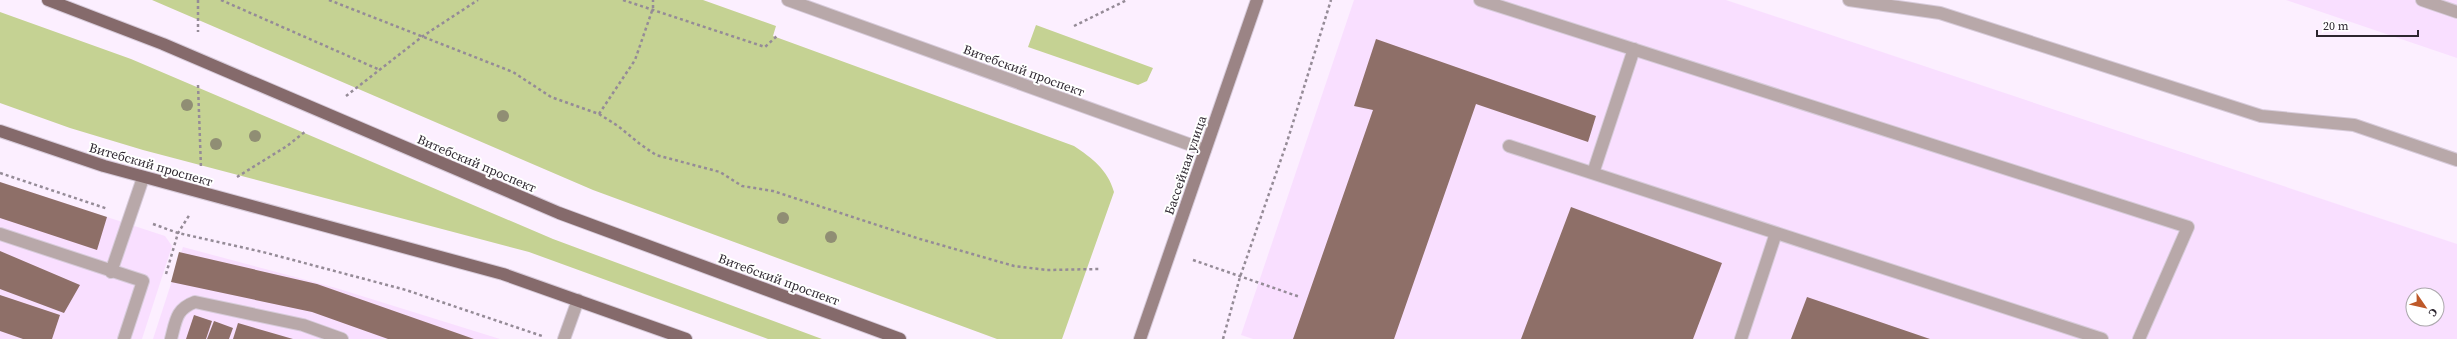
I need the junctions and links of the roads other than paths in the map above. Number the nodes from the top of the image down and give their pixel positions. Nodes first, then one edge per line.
1 (48, 0) edge
2 (788, 0) edge
3 (1257, 0) edge
4 (1480, 0) edge
5 (1849, 0) edge
6 (2422, 0) edge
7 (2457, 12) edge
8 (1634, 49) junction
9 (0, 131) edge
10 (1509, 146) dead end
11 (1205, 150) junction
12 (2457, 160) edge
13 (1593, 173) junction
14 (143, 178) junction
15 (1776, 233) junction
16 (0, 234) edge
17 (111, 272) junction
18 (578, 300) junction
19 (124, 339) edge
20 (171, 339) edge
21 (342, 339) edge
22 (564, 339) edge
23 (686, 339) edge
24 (900, 339) edge
25 (1140, 339) edge
26 (1741, 339) edge
27 (2102, 339) edge
28 (2139, 339) edge

1 - 24 main road, Витебский проспект
2 - 11 street, Витебский проспект
3 - 11 street, Бассейная улица
4 - 8 street
5 - 12 street
6 - 7 street
8 - 13 street
8 - 28 street
9 - 14 main road, Витебский проспект
10 - 13 street
11 - 25 street, Бассейная улица
13 - 15 street
14 - 17 street
14 - 18 main road, Витебский проспект
15 - 26 street
15 - 27 street
16 - 17 street
17 - 19 street
18 - 22 street
18 - 23 main road, Витебский проспект
20 - 21 street

